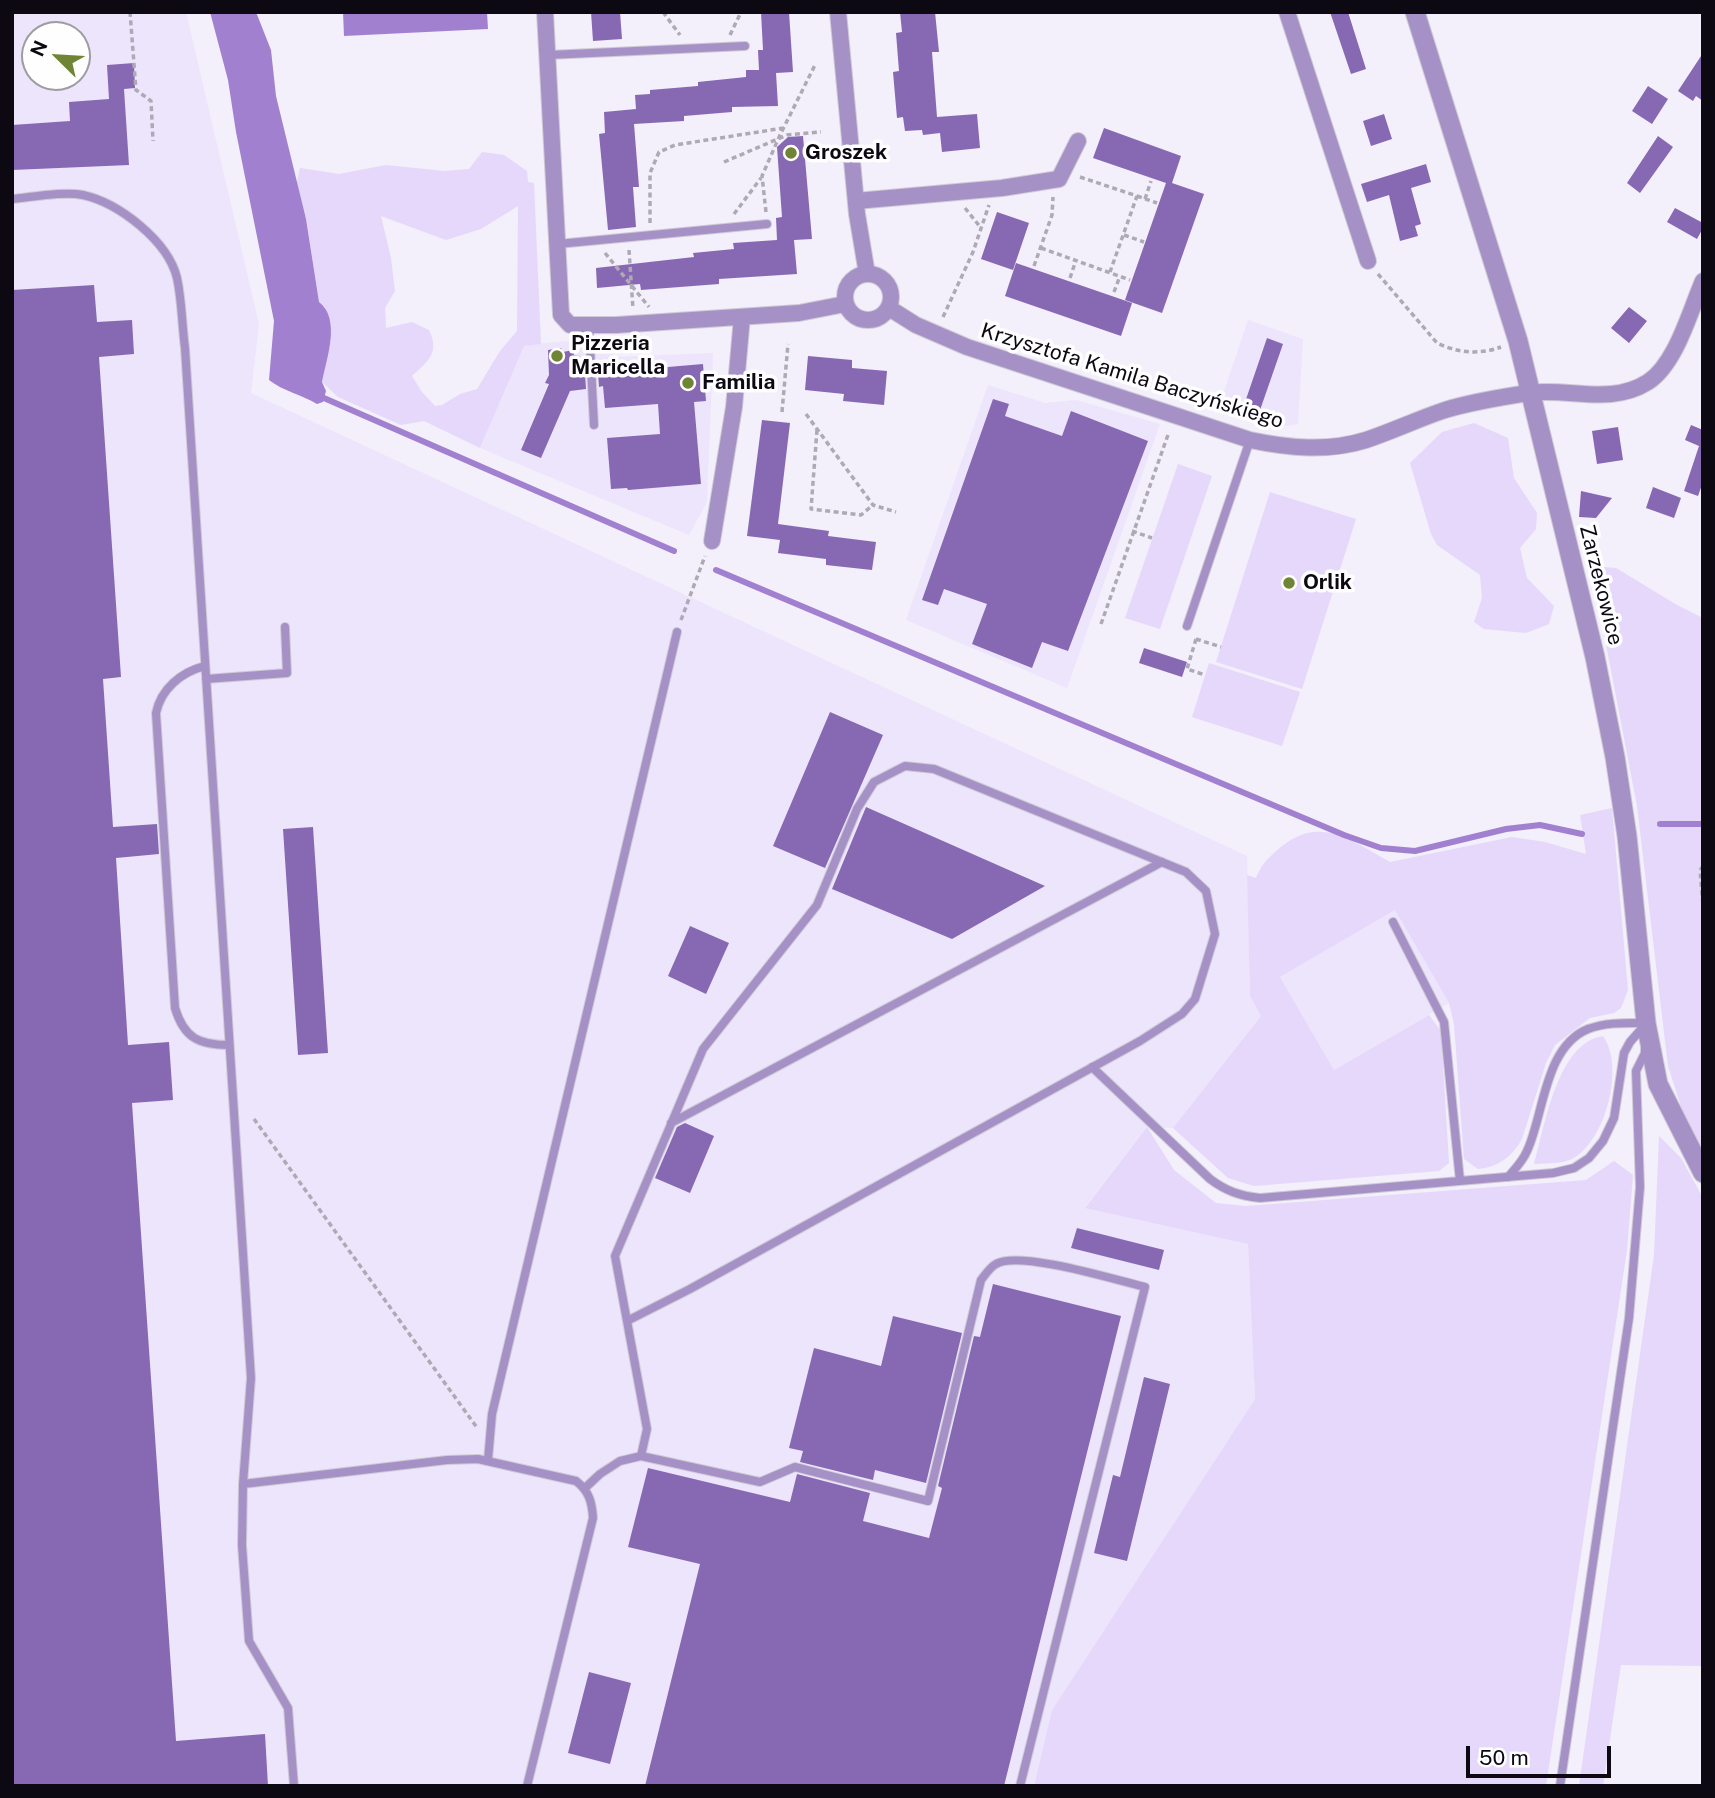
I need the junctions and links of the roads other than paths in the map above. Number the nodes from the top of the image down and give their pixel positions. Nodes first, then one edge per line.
1 (545, 12) edge
2 (838, 12) edge
3 (1287, 12) edge
4 (1415, 12) edge
5 (745, 46) dead end
6 (548, 55) junction
7 (1077, 141) dead end
8 (12, 199) edge
9 (856, 201) junction
10 (767, 224) road end
11 (558, 244) junction
12 (1368, 261) road end
13 (867, 274) junction
14 (1703, 281) edge
15 (845, 304) junction
16 (889, 308) junction
17 (743, 317) junction
18 (584, 326) junction
19 (1531, 393) junction
20 (594, 425) dead end
21 (1250, 440) junction
22 (712, 541) road end
23 (1187, 626) road end
24 (285, 627) dead end
25 (677, 632) road end
26 (205, 666) junction
27 (206, 679) junction
28 (1161, 862) junction
29 (1393, 922) dead end
30 (1646, 1023) junction
31 (229, 1045) junction
32 (1092, 1067) junction
33 (671, 1123) junction
34 (1703, 1173) edge
35 (1508, 1177) junction
36 (1460, 1181) junction
37 (627, 1321) junction
38 (641, 1456) junction
39 (488, 1460) junction
40 (243, 1483) junction
41 (585, 1488) junction
42 (294, 1786) edge
43 (527, 1786) edge
44 (1020, 1786) edge
45 (1560, 1786) edge

1 - 6 street
2 - 9 street
3 - 12 street
4 - 19 street, Zarzekowice
5 - 6 lane
6 - 11 street
7 - 9 street
8 - 26 lane
9 - 13 street
10 - 11 lane
11 - 18 street
13 - 15 street
13 - 16 street
14 - 19 street, Krzysztofa Kamila Baczyńskiego
15 - 16 street
15 - 17 street
16 - 21 street, Krzysztofa Kamila Baczyńskiego
17 - 18 street
17 - 22 street
18 - 20 lane
19 - 21 street, Krzysztofa Kamila Baczyńskiego
19 - 30 street, Zarzekowice
21 - 23 lane
24 - 27 lane
25 - 39 lane
26 - 27 lane
26 - 31 lane
27 - 31 lane
28 - 32 lane
28 - 33 lane
28 - 33 lane
29 - 36 lane
30 - 34 street, Zarzekowice
30 - 35 lane
30 - 35 lane
30 - 45 lane
31 - 40 lane
32 - 36 lane
32 - 37 lane
33 - 37 lane
35 - 36 lane
37 - 38 lane
38 - 41 lane
38 - 44 lane
39 - 40 lane
39 - 41 lane
40 - 42 lane
41 - 43 lane

